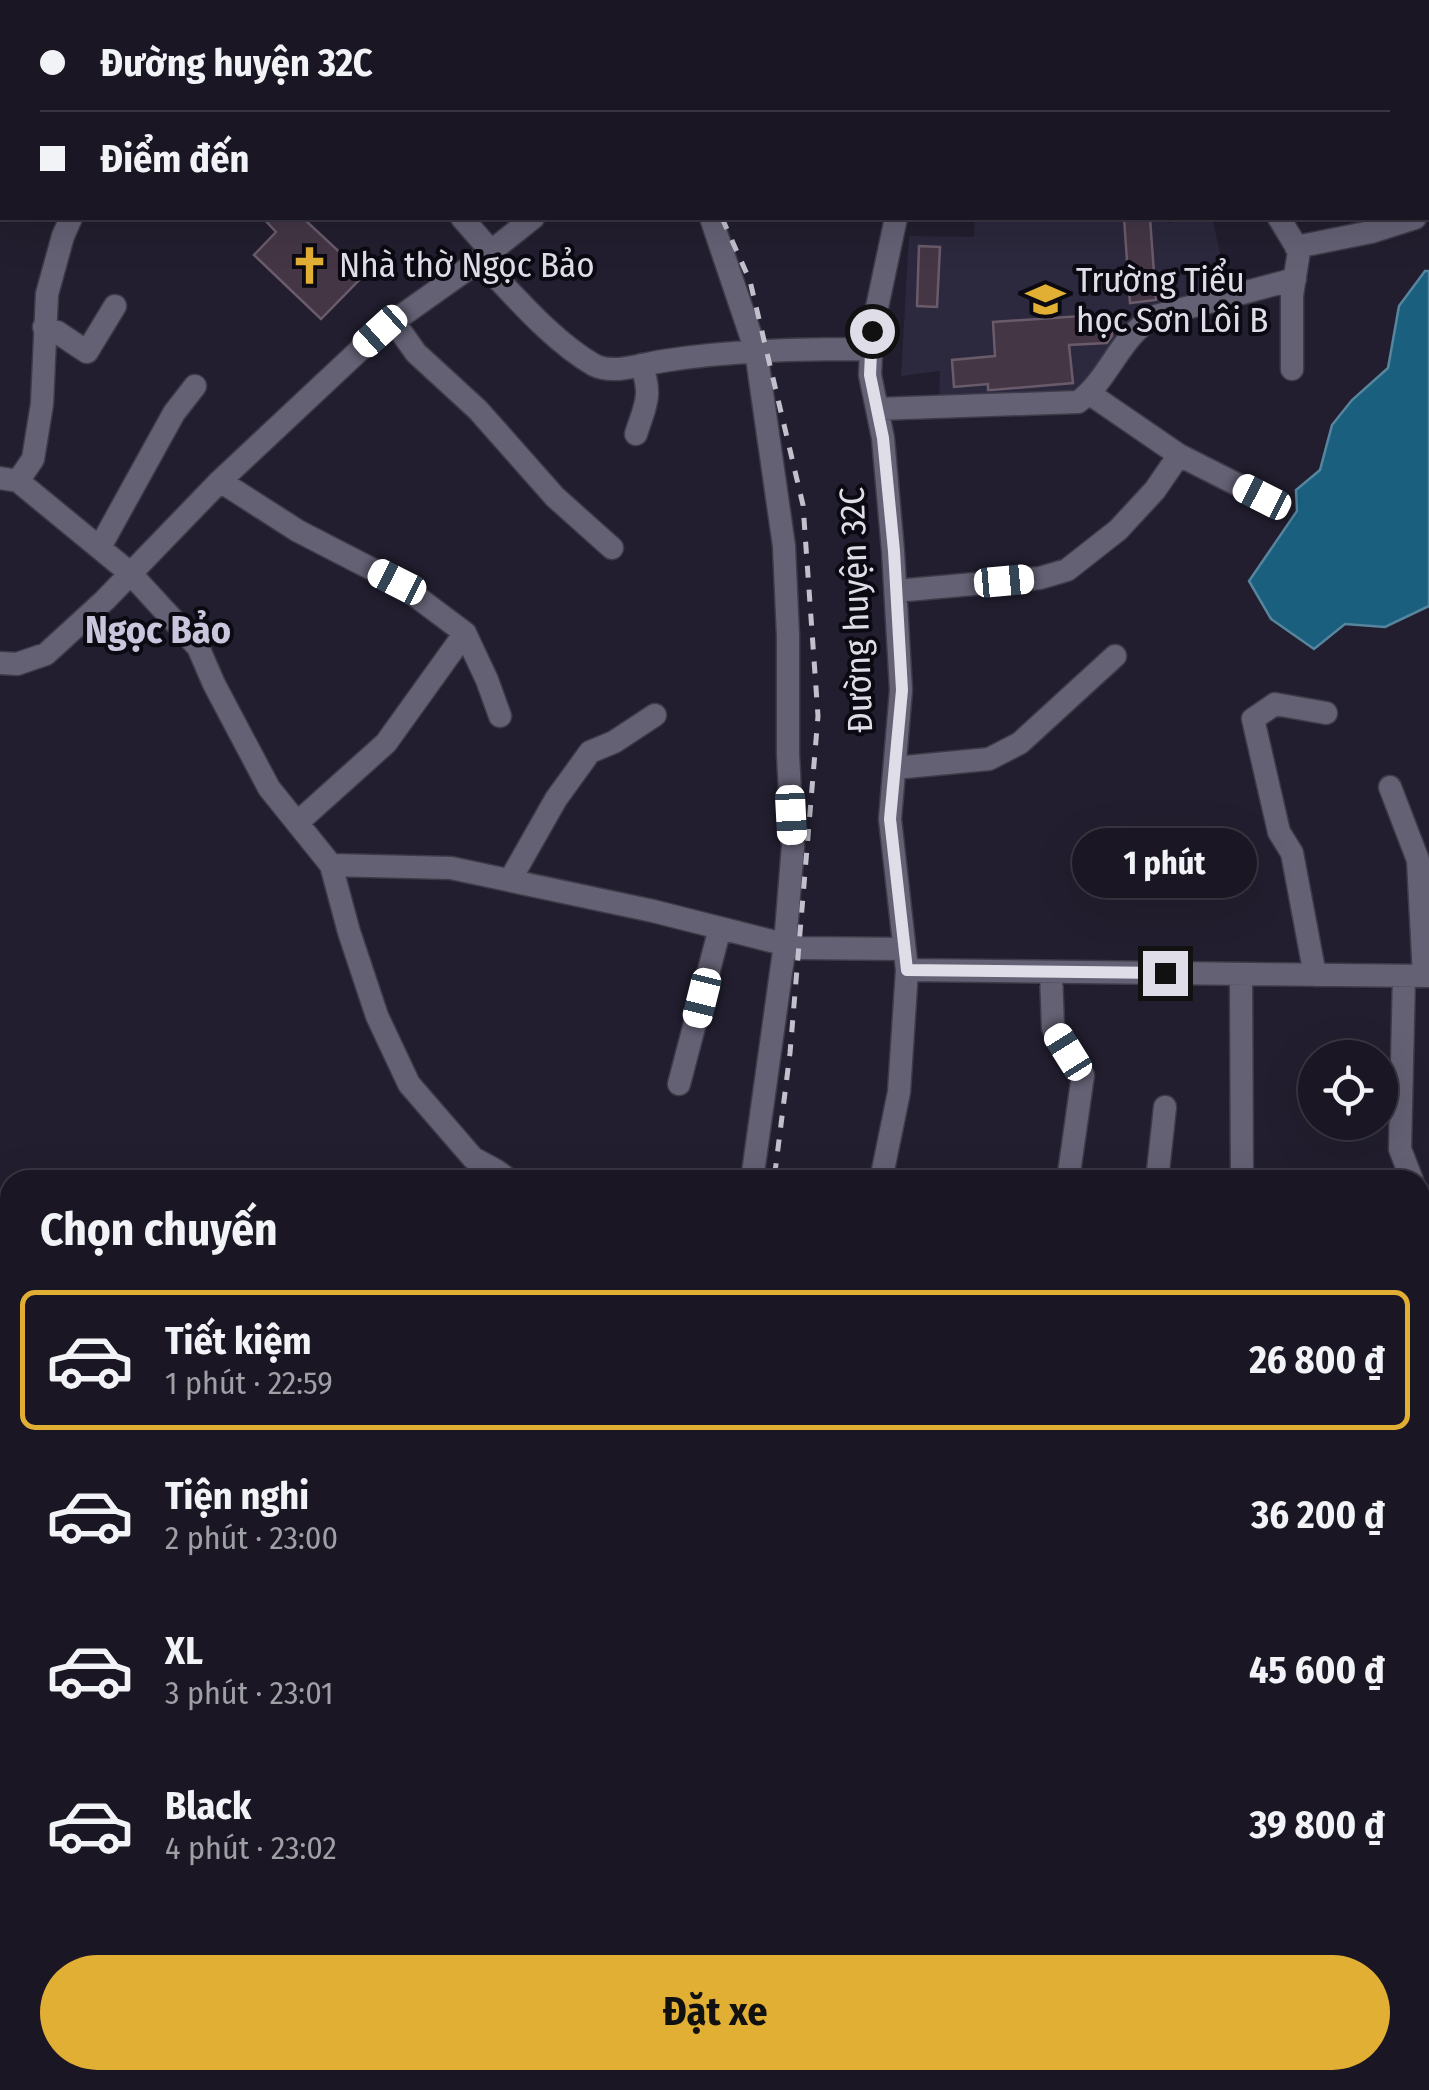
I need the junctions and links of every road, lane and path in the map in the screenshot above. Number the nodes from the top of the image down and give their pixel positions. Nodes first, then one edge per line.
1 (70, 220) edge
2 (463, 220) edge
3 (530, 220) edge
4 (713, 220) edge
5 (896, 220) edge
6 (1280, 220) edge
7 (1408, 220) edge
8 (1296, 246) junction
9 (485, 256) junction
10 (1295, 279) junction
11 (115, 306) dead end
12 (394, 322) junction
13 (44, 327) junction
14 (872, 349) junction
15 (756, 350) junction
16 (641, 365) junction
17 (1292, 369) dead end
18 (195, 386) dead end
19 (1090, 394) junction
20 (877, 408) junction
21 (636, 434) dead end
22 (1179, 455) junction
23 (9, 480) edge
24 (220, 481) junction
25 (1262, 497) dead end
26 (100, 547) junction
27 (612, 548) dead end
28 (130, 573) junction
29 (896, 591) junction
30 (465, 633) junction
31 (1115, 656) dead end
32 (0, 663) edge
33 (1326, 713) dead end
34 (500, 716) dead end
35 (655, 716) dead end
36 (895, 768) junction
37 (1390, 787) dead end
38 (297, 823) junction
39 (330, 865) junction
40 (510, 880) junction
41 (720, 928) junction
42 (785, 944) junction
43 (906, 960) junction
44 (1050, 972) junction
45 (1241, 974) junction
46 (1314, 975) junction
47 (1419, 976) edge
48 (679, 1084) dead end
49 (1165, 1107) dead end
50 (492, 1170) edge
51 (753, 1170) edge
52 (883, 1170) edge
53 (1069, 1170) edge
54 (1158, 1170) edge
55 (1242, 1170) edge
56 (1408, 1170) edge

1 - 13 street
2 - 9 street
3 - 9 street
4 - 15 street
5 - 14 street, Đường huyện 32C
6 - 8 street
7 - 8 street
8 - 10 street
9 - 12 street
9 - 16 street
10 - 17 street
10 - 19 street
11 - 13 street
12 - 24 street
12 - 27 street
13 - 23 street
14 - 15 street
14 - 20 street, Đường huyện 32C
15 - 16 street
15 - 42 street
16 - 21 street
18 - 26 street
19 - 20 street
19 - 22 street
20 - 29 street, Đường huyện 32C
22 - 25 street
22 - 29 street
23 - 26 street
24 - 28 street
24 - 30 street
26 - 28 street
28 - 32 street
28 - 38 street
29 - 36 street, Đường huyện 32C
30 - 34 street
30 - 38 street
31 - 36 street
33 - 46 street
35 - 40 street
36 - 43 street, Đường huyện 32C
37 - 47 street
38 - 39 street
39 - 40 street
39 - 50 street
40 - 41 street
41 - 42 street
41 - 48 street
42 - 43 street
42 - 51 street
43 - 44 street
43 - 52 street, Đường huyện 32C
44 - 45 street
44 - 53 street
45 - 46 street
45 - 55 street
46 - 47 street
47 - 56 street
49 - 54 street

